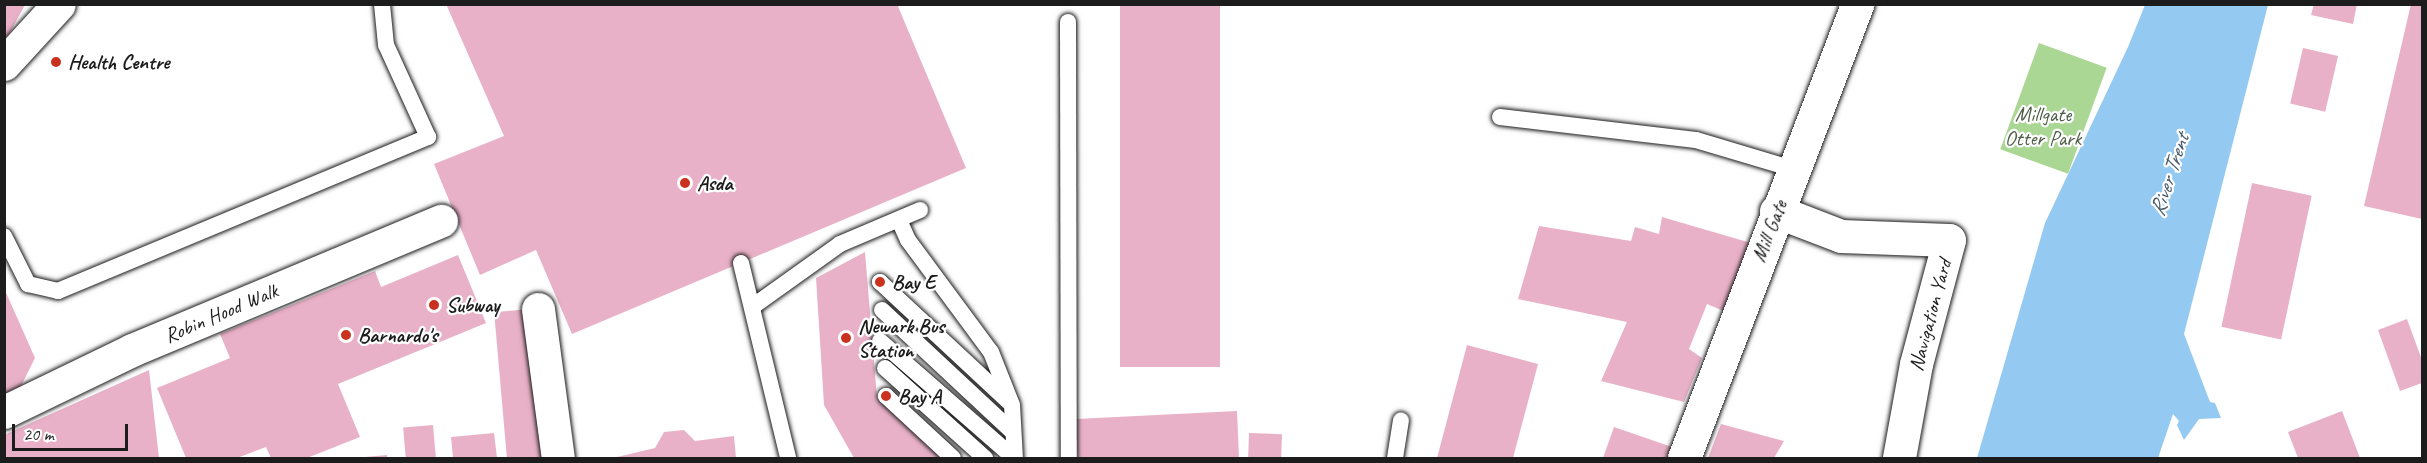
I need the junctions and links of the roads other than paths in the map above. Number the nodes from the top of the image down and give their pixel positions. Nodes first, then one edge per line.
1 (59, 4) edge
2 (382, 4) edge
3 (1857, 4) edge
4 (1068, 22) dead end
5 (4, 64) edge
6 (1500, 117) dead end
7 (1793, 169) junction
8 (920, 210) dead end
9 (1776, 211) junction
10 (899, 220) junction
11 (441, 221) dead end
12 (4, 236) edge
13 (741, 263) dead end
14 (880, 282) dead end
15 (752, 307) junction
16 (538, 309) dead end
17 (882, 310) dead end
18 (880, 341) dead end
19 (885, 368) dead end
20 (886, 396) dead end
21 (1012, 405) junction
22 (4, 412) edge
23 (1401, 420) dead end
24 (1013, 432) junction
25 (558, 459) edge
26 (788, 459) edge
27 (953, 459) edge
28 (985, 459) edge
29 (1015, 459) edge
30 (1069, 459) edge
31 (1395, 459) edge
32 (1684, 459) edge
33 (1899, 459) edge

1 - 5 street
2 - 12 lane
3 - 7 street, Mill Gate
4 - 30 lane
6 - 7 lane
7 - 9 street, Mill Gate
8 - 10 lane
9 - 32 street, Mill Gate
9 - 33 street, Navigation Yard
10 - 15 lane
10 - 21 lane
11 - 22 street, Robin Hood Walk
13 - 15 lane
14 - 21 lane
15 - 26 lane
16 - 25 street
17 - 24 lane
18 - 29 lane
19 - 28 lane
20 - 27 lane
21 - 24 lane
23 - 31 lane
24 - 29 lane

